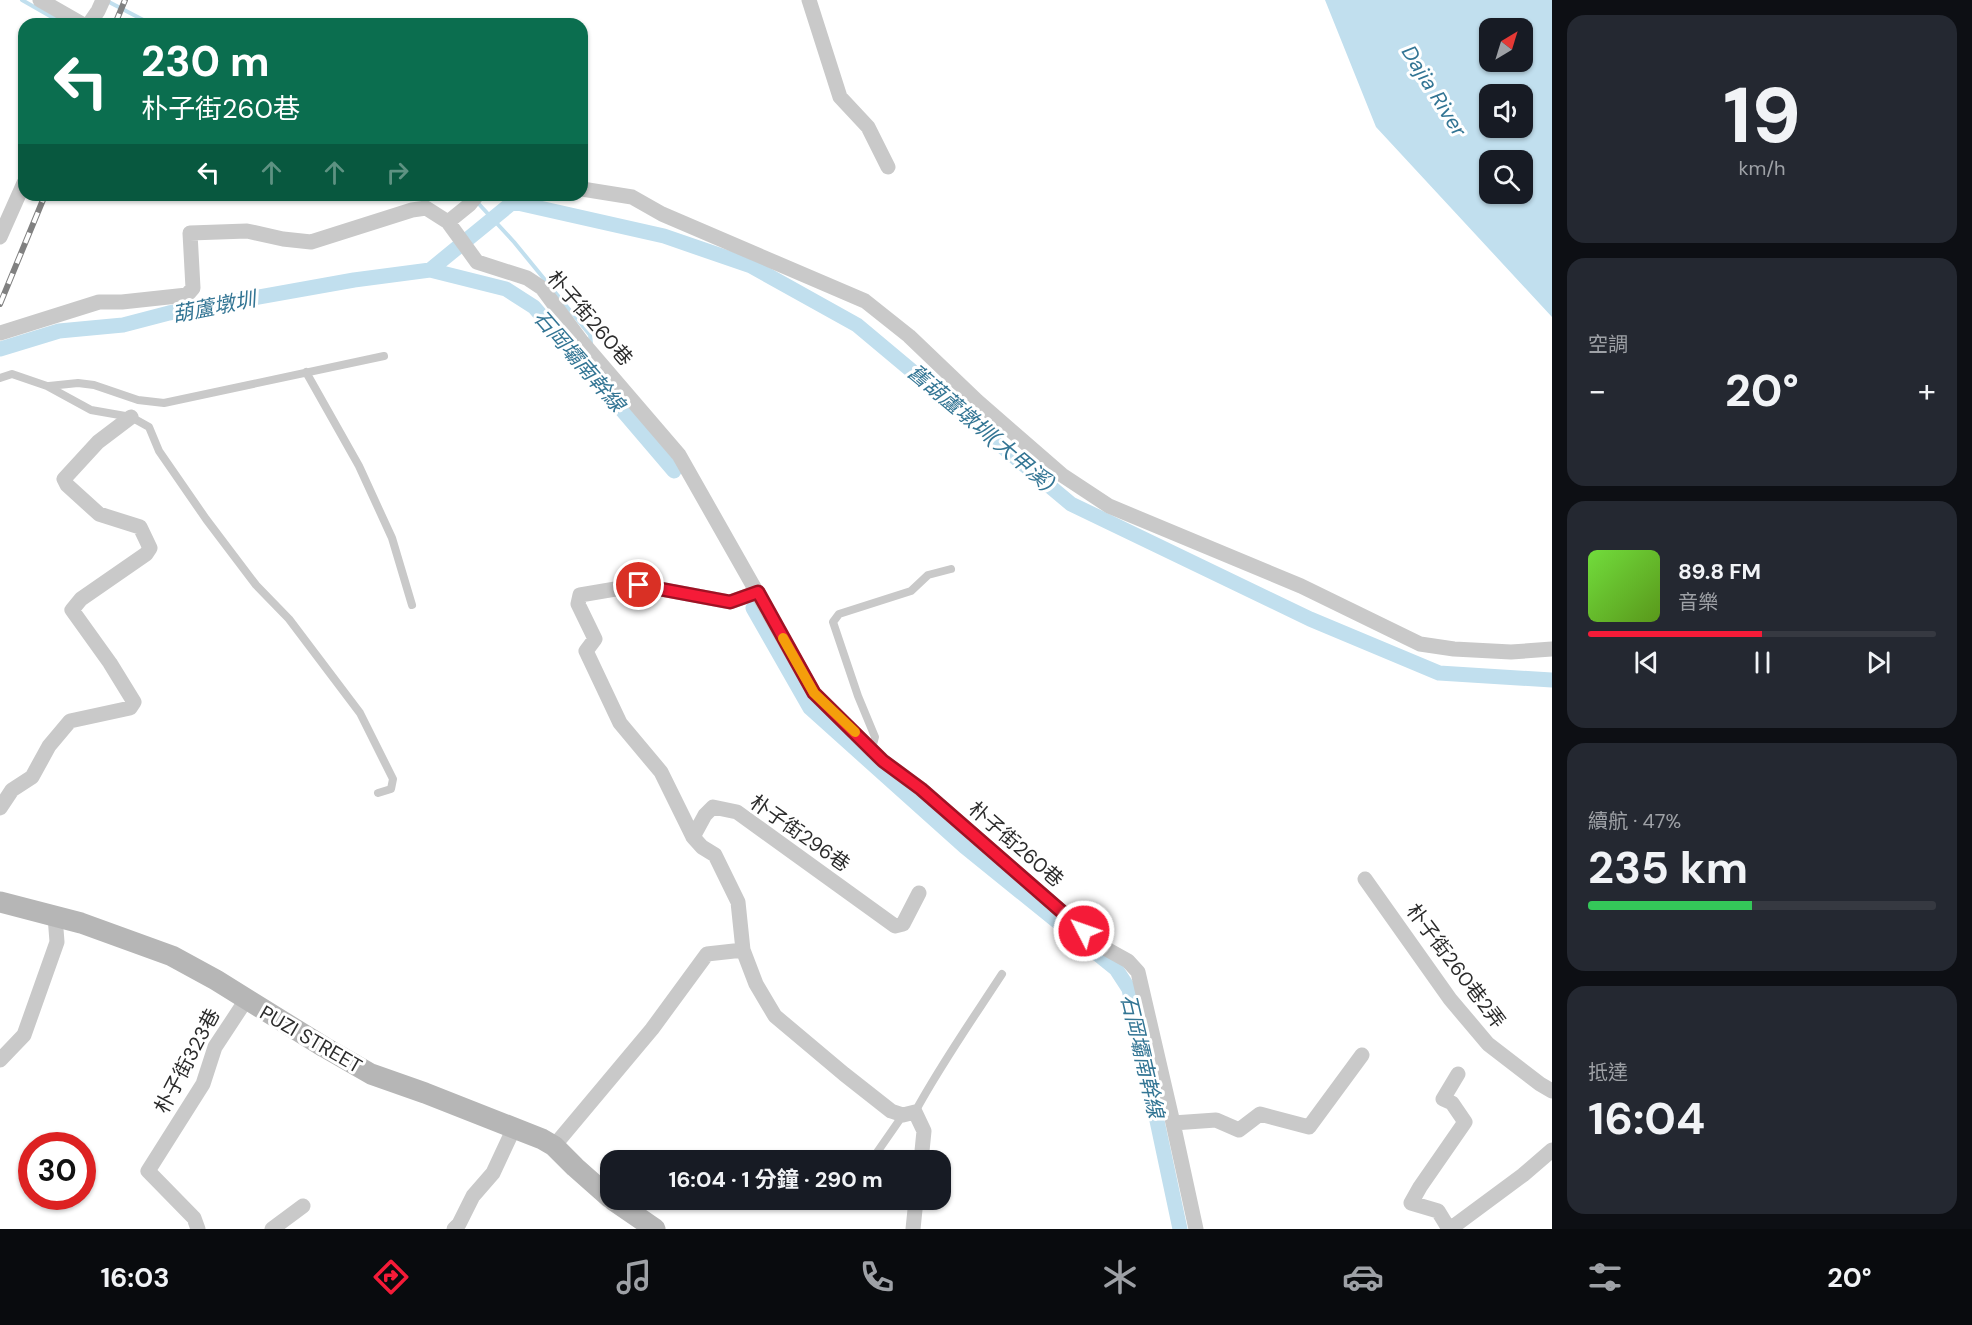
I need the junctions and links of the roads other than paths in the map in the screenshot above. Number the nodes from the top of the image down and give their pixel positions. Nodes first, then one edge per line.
1 (40, 0) edge
2 (808, 0) edge
3 (100, 5) edge
4 (72, 18) edge
5 (92, 18) edge
6 (888, 167) dead end
7 (588, 190) edge
8 (18, 196) edge
9 (472, 201) edge
10 (448, 222) junction
11 (0, 237) edge
12 (0, 333) edge
13 (384, 356) dead end
14 (306, 372) junction
15 (0, 378) edge
16 (47, 386) junction
17 (131, 417) junction
18 (951, 569) dead end
19 (758, 592) junction
20 (412, 605) dead end
21 (1552, 649) edge
22 (872, 748) junction
23 (378, 793) dead end
24 (0, 808) edge
25 (693, 837) junction
26 (1365, 879) dead end
27 (919, 893) dead end
28 (0, 902) edge
29 (56, 916) junction
30 (743, 950) junction
31 (1002, 974) dead end
32 (246, 1000) junction
33 (1362, 1055) dead end
34 (0, 1060) edge
35 (1458, 1074) dead end
36 (1552, 1091) edge
37 (909, 1113) junction
38 (1173, 1123) junction
39 (514, 1128) junction
40 (554, 1146) junction
41 (879, 1150) edge
42 (922, 1150) edge
43 (1552, 1150) edge
44 (600, 1189) edge
45 (303, 1206) dead end
46 (628, 1210) edge
47 (915, 1210) edge
48 (196, 1228) edge
49 (272, 1229) edge
50 (454, 1229) edge
51 (655, 1229) edge
52 (913, 1229) edge
53 (1196, 1229) edge
54 (1449, 1229) edge

1 - 4 street
2 - 6 street
3 - 5 street
7 - 21 street
8 - 11 street
9 - 10 street
10 - 12 street, 朴子街260巷
10 - 19 street, 朴子街260巷
13 - 14 lane
14 - 16 lane
14 - 20 lane
15 - 16 lane
16 - 17 lane
17 - 23 lane
17 - 24 street
18 - 22 lane
19 - 22 street, 朴子街260巷
19 - 25 street
22 - 38 street, 朴子街260巷
25 - 27 street, 朴子街296巷
25 - 30 street
26 - 36 street, 朴子街260巷2弄
28 - 29 street, PUZI STREET
29 - 32 street, PUZI STREET
29 - 34 street
30 - 37 street
30 - 40 street
31 - 37 lane
32 - 39 street, PUZI STREET
32 - 48 street, 朴子街323巷
33 - 38 street
35 - 54 street
37 - 41 lane
37 - 42 street
38 - 53 street, 朴子街260巷
39 - 40 street, PUZI STREET
39 - 50 street
40 - 44 street, PUZI STREET
43 - 54 street
45 - 49 street
46 - 51 street, PUZI STREET
47 - 52 street

